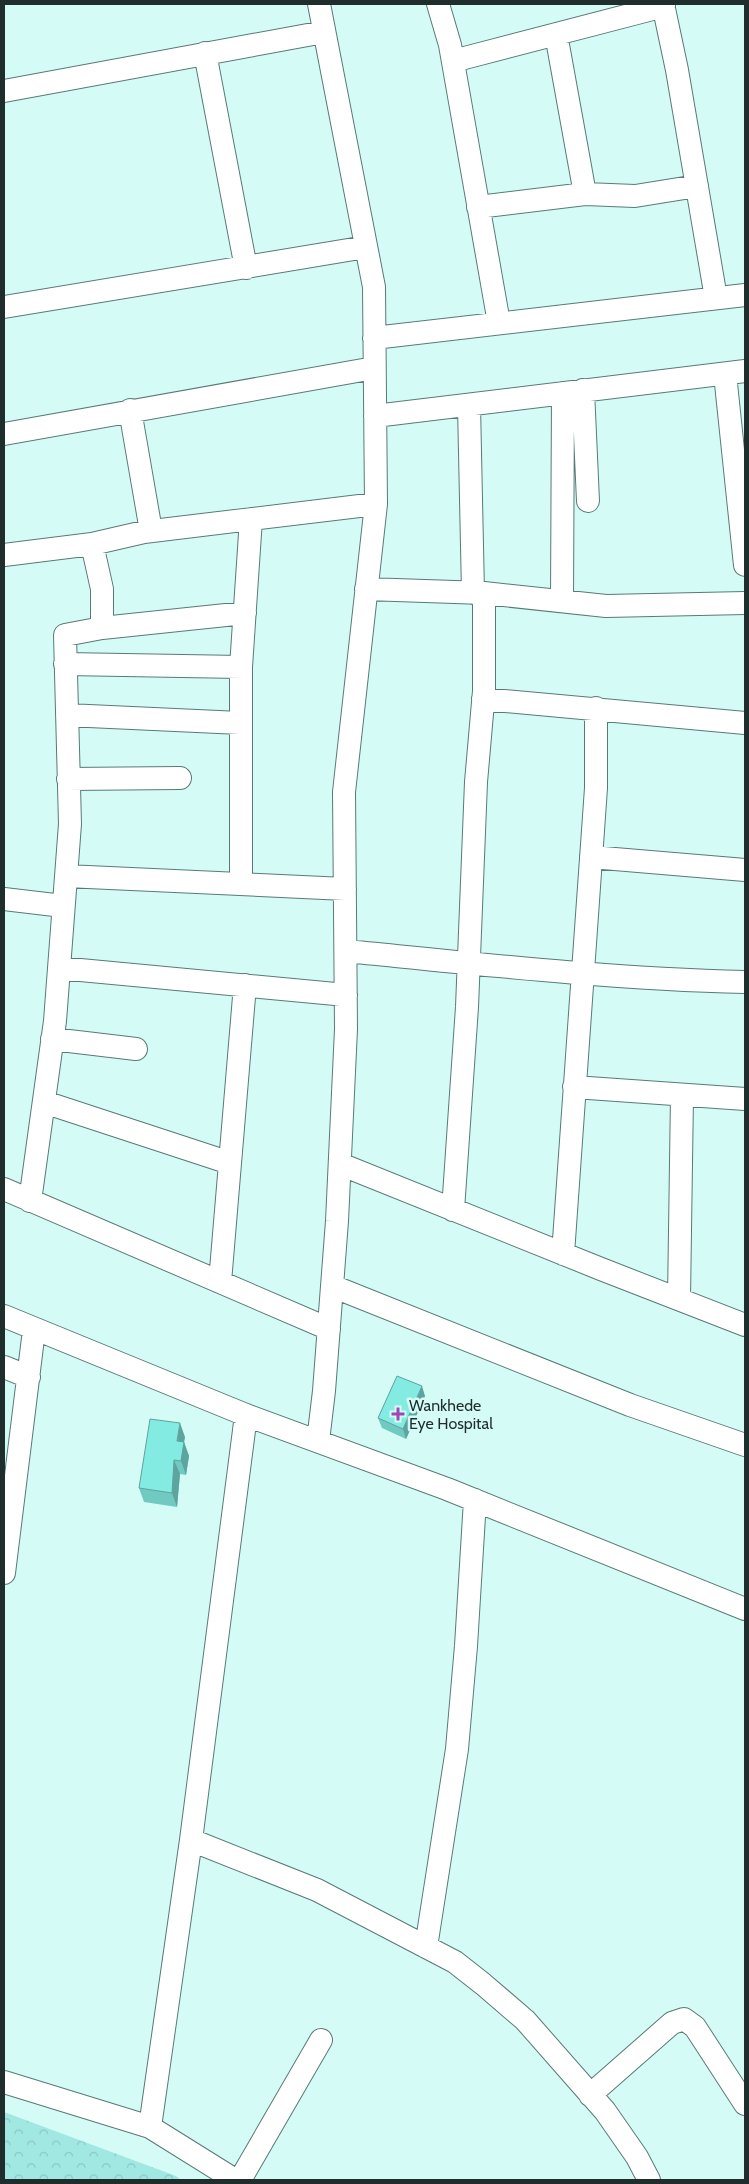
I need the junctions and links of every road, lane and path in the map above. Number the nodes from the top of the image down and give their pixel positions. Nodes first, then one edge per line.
1 (319, 4) edge
2 (438, 4) edge
3 (663, 5) edge
4 (324, 32) junction
5 (556, 34) junction
6 (205, 54) junction
7 (452, 61) junction
8 (4, 91) edge
9 (697, 186) junction
10 (585, 194) junction
11 (478, 207) junction
12 (366, 247) junction
13 (246, 268) junction
14 (745, 295) edge
15 (716, 298) junction
16 (4, 307) edge
17 (499, 323) junction
18 (374, 338) junction
19 (374, 368) junction
20 (735, 372) edge
21 (573, 391) junction
22 (469, 405) junction
23 (130, 410) junction
24 (375, 416) junction
25 (4, 434) edge
26 (588, 501) dead end
27 (376, 504) junction
28 (251, 519) junction
29 (151, 531) junction
30 (92, 544) junction
31 (4, 555) edge
32 (745, 565) edge
33 (366, 589) junction
34 (478, 593) junction
35 (562, 601) junction
36 (745, 603) edge
37 (245, 613) junction
38 (102, 628) junction
39 (66, 664) junction
40 (241, 667) junction
41 (483, 699) junction
42 (596, 708) junction
43 (67, 715) junction
44 (240, 723) junction
45 (745, 723) edge
46 (180, 778) dead end
47 (68, 779) junction
48 (591, 857) junction
49 (745, 870) edge
50 (66, 876) junction
51 (241, 884) junction
52 (345, 889) junction
53 (4, 898) edge
54 (63, 906) junction
55 (346, 950) junction
56 (469, 963) junction
57 (59, 968) junction
58 (582, 972) junction
59 (745, 982) edge
60 (245, 985) junction
61 (346, 995) junction
62 (52, 1039) junction
63 (136, 1049) dead end
64 (574, 1087) junction
65 (682, 1095) junction
66 (745, 1100) edge
67 (44, 1102) junction
68 (230, 1163) junction
69 (340, 1164) junction
70 (4, 1189) edge
71 (30, 1201) junction
72 (453, 1210) junction
73 (564, 1254) junction
74 (220, 1282) junction
75 (332, 1286) junction
76 (679, 1299) junction
77 (4, 1316) edge
78 (745, 1325) edge
79 (329, 1329) junction
80 (34, 1330) junction
81 (4, 1367) edge
82 (29, 1377) junction
83 (246, 1415) junction
84 (318, 1441) junction
85 (745, 1445) edge
86 (11, 1461) edge
87 (475, 1500) junction
88 (4, 1565) edge
89 (745, 1609) edge
90 (191, 1840) junction
91 (426, 1947) junction
92 (320, 2040) dead end
93 (4, 2082) edge
94 (590, 2095) junction
95 (745, 2104) edge
96 (150, 2127) junction
97 (235, 2180) edge
98 (240, 2180) edge
99 (649, 2180) edge

1 - 4 street
2 - 7 street
3 - 5 street
3 - 9 street
4 - 6 street
4 - 12 street
5 - 7 street
5 - 10 street
6 - 8 street
6 - 13 street
7 - 11 street
9 - 10 street
9 - 15 street
10 - 11 street
11 - 17 street
12 - 13 street
12 - 18 street
13 - 16 street
14 - 15 street
15 - 17 street
17 - 18 street
18 - 19 street
19 - 23 street
19 - 24 street
20 - 21 street
20 - 32 street
21 - 22 street
21 - 26 street
21 - 35 street
22 - 24 street
22 - 34 street
23 - 25 street
23 - 29 street
24 - 27 street
27 - 28 street
27 - 33 street
28 - 29 street
28 - 37 street
29 - 30 street
30 - 31 street
30 - 38 street
33 - 34 street
33 - 52 street
34 - 35 street
34 - 41 street
35 - 36 street
37 - 38 street
37 - 40 street
38 - 39 street
39 - 40 street
39 - 43 street
40 - 44 street
41 - 42 street
41 - 56 street
42 - 45 street
42 - 48 street
43 - 44 street
43 - 47 street
44 - 51 street
46 - 47 street
47 - 50 street
48 - 49 street
48 - 58 street
50 - 51 street
50 - 54 street
51 - 52 street
52 - 55 street
53 - 54 street
54 - 57 street
55 - 56 street
55 - 61 street
56 - 58 street
56 - 72 street
57 - 60 street
57 - 62 street
58 - 59 street
58 - 64 street
60 - 61 street
60 - 68 street
61 - 69 street
62 - 63 street
62 - 67 street
64 - 65 street
64 - 73 street
65 - 66 street
65 - 76 street
67 - 68 street
67 - 71 street
68 - 74 street
69 - 72 street
69 - 75 street
70 - 71 street
71 - 74 street
72 - 73 street
73 - 76 street
74 - 79 street
75 - 79 street
75 - 85 street
76 - 78 street
77 - 80 street
79 - 84 street
80 - 82 street
80 - 83 street
81 - 82 street
82 - 86 street
83 - 84 street
83 - 90 street
84 - 87 street
86 - 88 street
87 - 89 street
87 - 91 street
90 - 91 street
90 - 96 street
91 - 94 street
92 - 98 street
93 - 96 street
94 - 95 street
94 - 99 street
96 - 97 street

